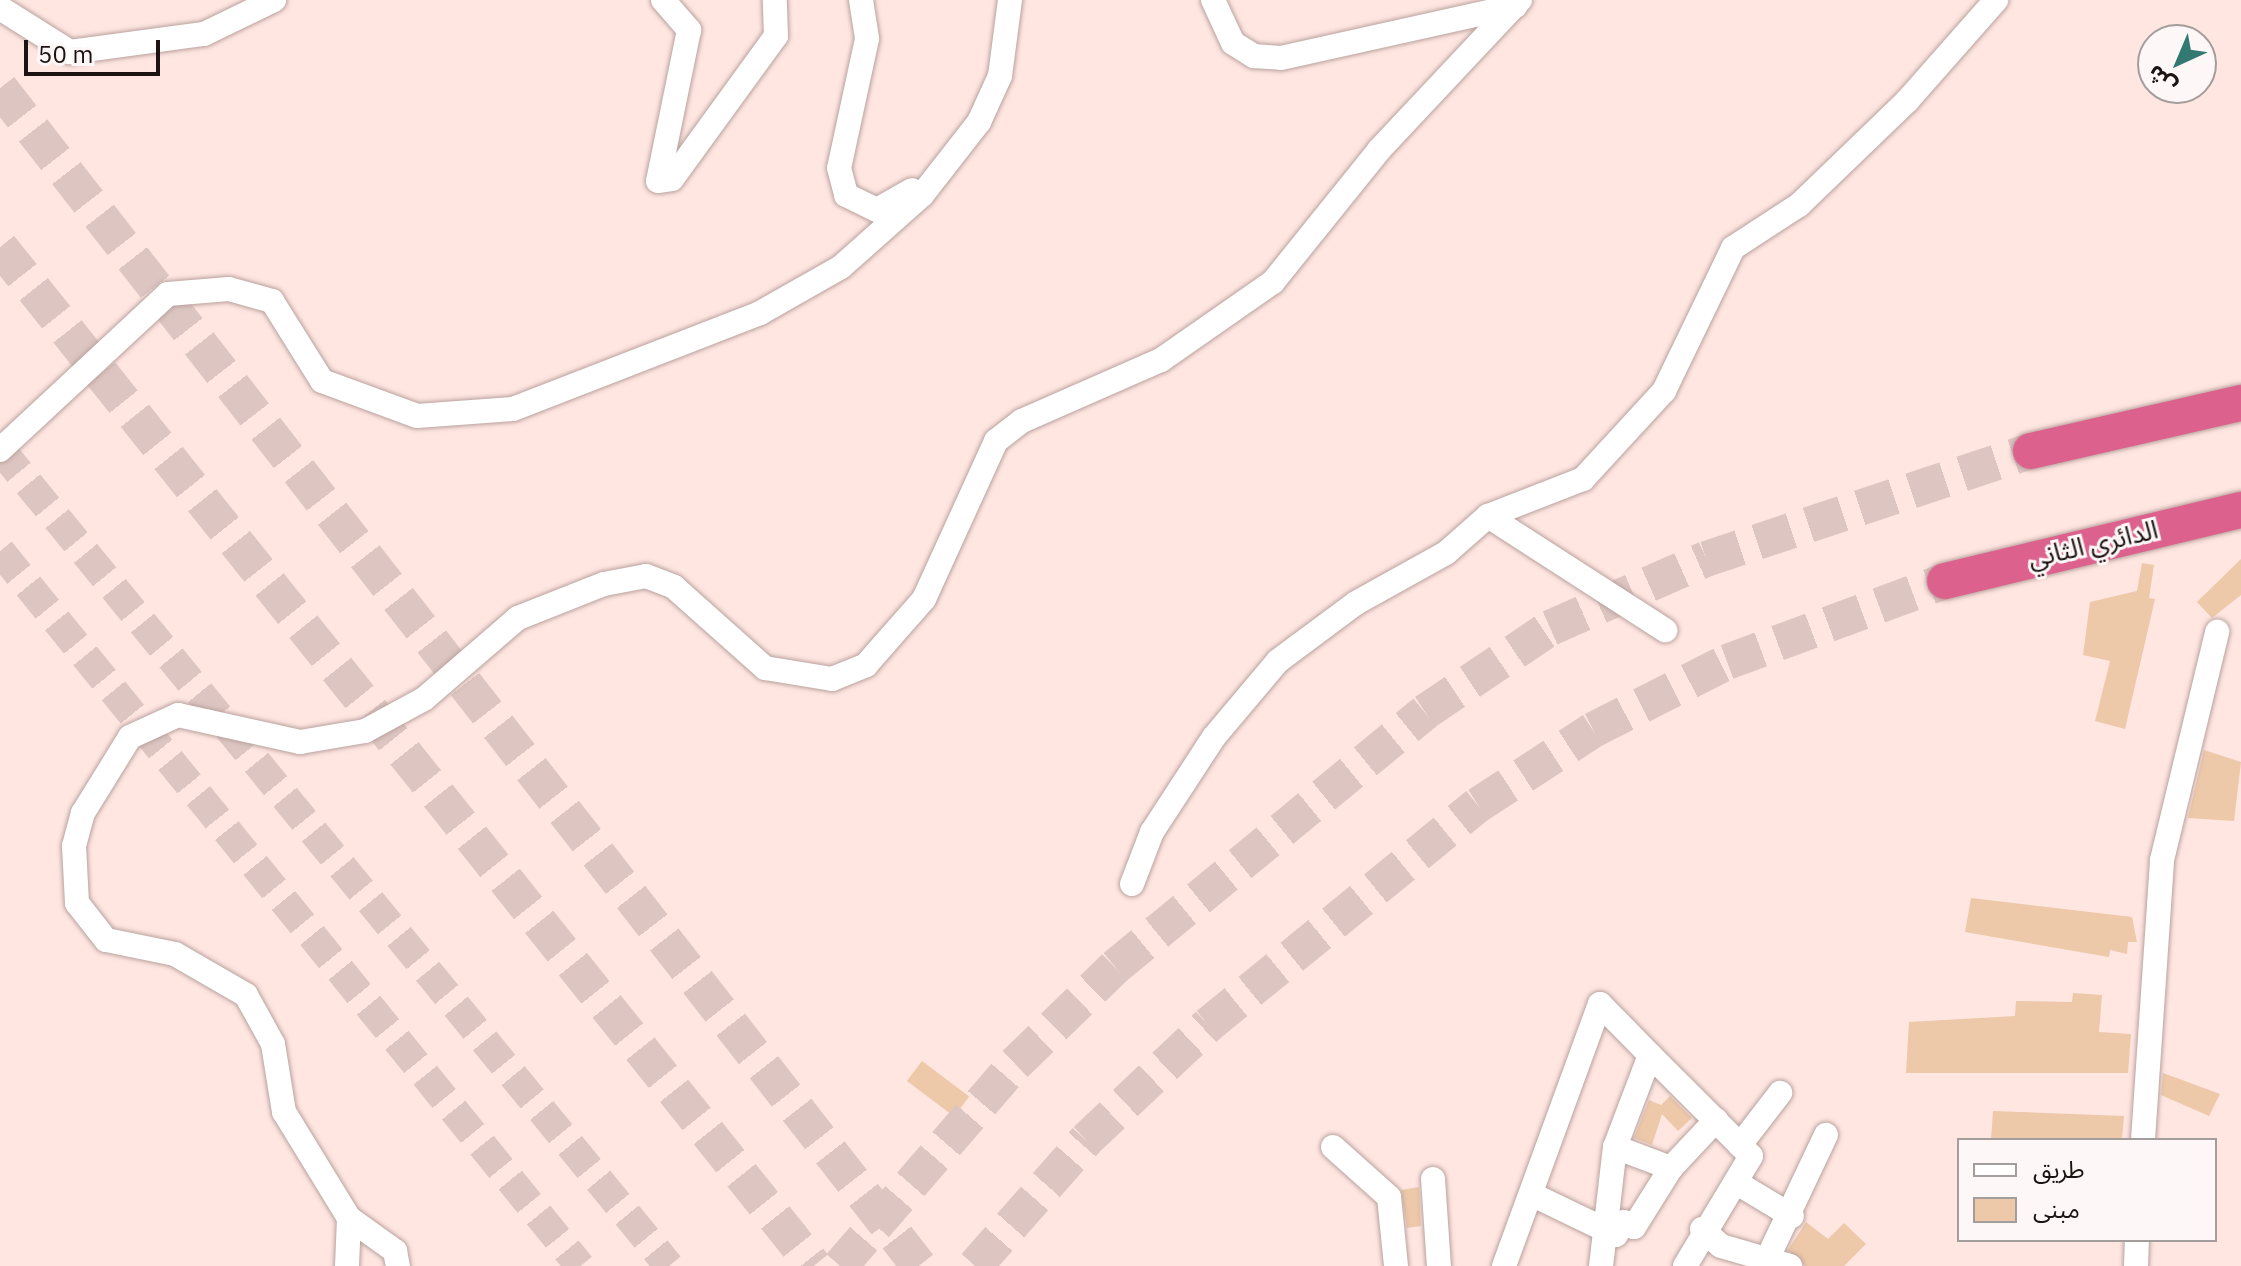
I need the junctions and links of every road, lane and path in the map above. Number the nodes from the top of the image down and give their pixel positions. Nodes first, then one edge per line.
1 (274, 0) edge
2 (663, 0) edge
3 (775, 0) edge
4 (861, 0) edge
5 (1010, 0) edge
6 (1213, 0) edge
7 (1996, 0) edge
8 (1517, 3) edge
9 (0, 8) edge
10 (938, 174) junction
11 (2241, 403) edge
12 (0, 450) edge
13 (2031, 451) tunnel mouth
14 (2241, 510) edge
15 (1488, 516) junction
16 (1945, 581) tunnel mouth
17 (1665, 630) dead end
18 (2217, 632) dead end
19 (1132, 884) dead end
20 (1650, 1055) junction
21 (1780, 1093) dead end
22 (1716, 1120) junction
23 (1826, 1135) dead end
24 (2143, 1138) edge
25 (1740, 1145) junction
26 (1333, 1147) dead end
27 (1615, 1147) junction
28 (1671, 1168) junction
29 (1433, 1179) dead end
30 (1737, 1183) junction
31 (1533, 1195) junction
32 (1792, 1216) junction
33 (349, 1218) junction
34 (1702, 1229) junction
35 (1609, 1231) junction
36 (2137, 1242) edge
37 (1774, 1263) edge
38 (347, 1266) edge
39 (398, 1266) edge
40 (1396, 1266) edge
41 (1439, 1266) edge
42 (1504, 1266) edge
43 (1601, 1266) edge
44 (1685, 1266) edge
45 (2136, 1266) edge

1 - 9 street
2 - 3 street
4 - 10 street
5 - 10 street
6 - 8 street
7 - 15 street
8 - 33 street
10 - 12 street
11 - 13 highway
14 - 16 highway, الدائري الثاني
15 - 17 street
15 - 19 street
18 - 24 street
20 - 22 street
20 - 27 street
20 - 31 street
21 - 25 street
22 - 25 street
22 - 28 street
23 - 32 street
25 - 30 street
26 - 40 street
27 - 28 street
27 - 35 street
28 - 35 street
29 - 41 street
30 - 32 street
30 - 34 street
31 - 35 street
31 - 42 street
32 - 37 street
33 - 38 street
33 - 39 street
34 - 37 street
34 - 44 street
35 - 43 street
36 - 45 street

